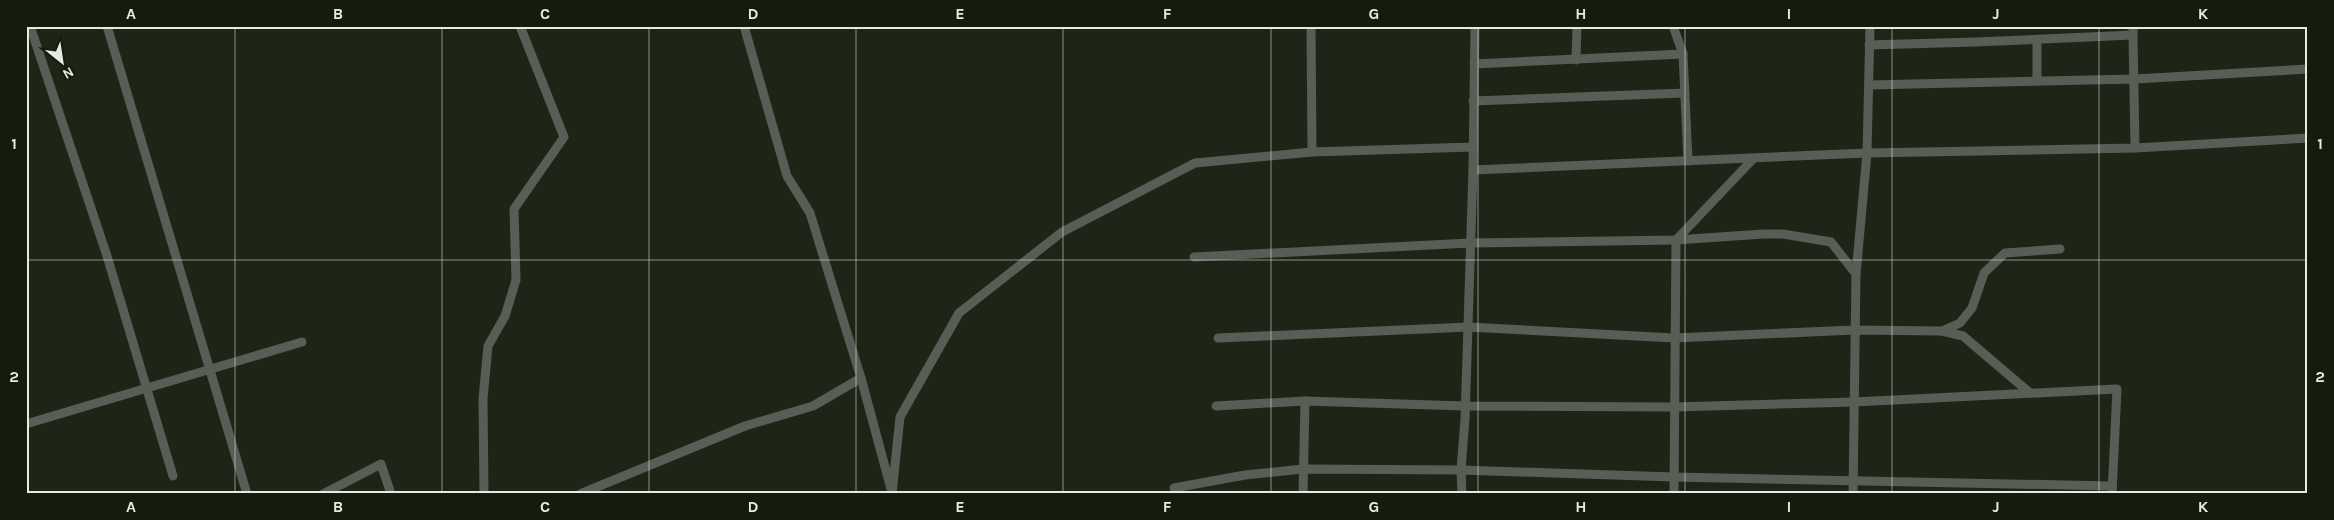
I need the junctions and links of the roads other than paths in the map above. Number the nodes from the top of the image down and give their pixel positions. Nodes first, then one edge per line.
1 (30, 26) edge
2 (107, 26) edge
3 (520, 26) edge
4 (744, 26) edge
5 (1312, 26) edge
6 (1475, 26) edge
7 (1576, 26) edge
8 (1673, 26) edge
9 (1870, 26) edge
10 (2133, 30) edge
11 (2037, 40) junction
12 (1870, 44) junction
13 (1683, 54) junction
14 (1576, 60) junction
15 (1474, 64) junction
16 (2308, 69) edge
17 (2135, 79) junction
18 (2037, 81) junction
19 (1869, 85) junction
20 (1685, 93) junction
21 (1473, 101) junction
22 (2308, 138) edge
23 (1473, 147) junction
24 (2135, 148) junction
25 (1312, 152) junction
26 (1867, 153) junction
27 (1753, 159) junction
28 (1688, 162) junction
29 (1473, 170) junction
30 (1676, 240) junction
31 (1470, 243) junction
32 (2060, 249) dead end
33 (1194, 257) dead end
34 (1856, 274) junction
35 (1468, 327) junction
36 (1854, 330) junction
37 (1942, 331) junction
38 (1218, 338) dead end
39 (1674, 338) junction
40 (302, 342) dead end
41 (210, 369) junction
42 (861, 378) junction
43 (146, 389) junction
44 (2030, 393) junction
45 (1305, 401) junction
46 (1854, 402) junction
47 (1216, 406) dead end
48 (1465, 406) junction
49 (1674, 407) junction
50 (26, 424) edge
51 (1303, 469) junction
52 (1461, 470) junction
53 (173, 476) dead end
54 (1673, 477) junction
55 (1853, 479) junction
56 (1174, 488) dead end
57 (2112, 490) edge
58 (247, 494) edge
59 (322, 494) edge
60 (392, 494) edge
61 (484, 494) edge
62 (580, 494) edge
63 (892, 494) edge
64 (1303, 494) edge
65 (1462, 494) edge
66 (1674, 494) edge
67 (1853, 494) edge

1 - 43 street
2 - 41 street
3 - 61 street
4 - 42 street
5 - 25 street
6 - 15 street
7 - 14 street
8 - 13 street
9 - 12 street
10 - 11 street
10 - 17 street
11 - 12 street
11 - 18 street
12 - 19 street
13 - 14 street
13 - 20 street
14 - 15 street
15 - 21 street
16 - 17 street
17 - 18 street
17 - 24 street
18 - 19 street
19 - 26 street
20 - 21 street
20 - 28 street
21 - 23 street
22 - 24 street
23 - 25 street
23 - 29 street
24 - 26 street
25 - 63 street
26 - 27 street
26 - 34 street
27 - 28 street
27 - 30 street
28 - 29 street
29 - 31 street
30 - 31 street
30 - 34 street
30 - 39 street
31 - 33 street
31 - 35 street
32 - 37 street
34 - 36 street
35 - 38 street
35 - 39 street
35 - 48 street
36 - 37 street
36 - 39 street
36 - 46 street
37 - 44 street
39 - 49 street
40 - 41 street
41 - 43 street
41 - 58 street
42 - 62 street
42 - 63 street
43 - 50 street
43 - 53 street
44 - 46 street
44 - 57 street
45 - 47 street
45 - 48 street
45 - 51 street
46 - 49 street
46 - 55 street
48 - 49 street
48 - 52 street
49 - 54 street
51 - 52 street
51 - 56 street
51 - 64 street
52 - 54 street
52 - 65 street
54 - 55 street
54 - 66 street
55 - 57 street
55 - 67 street
59 - 60 street

